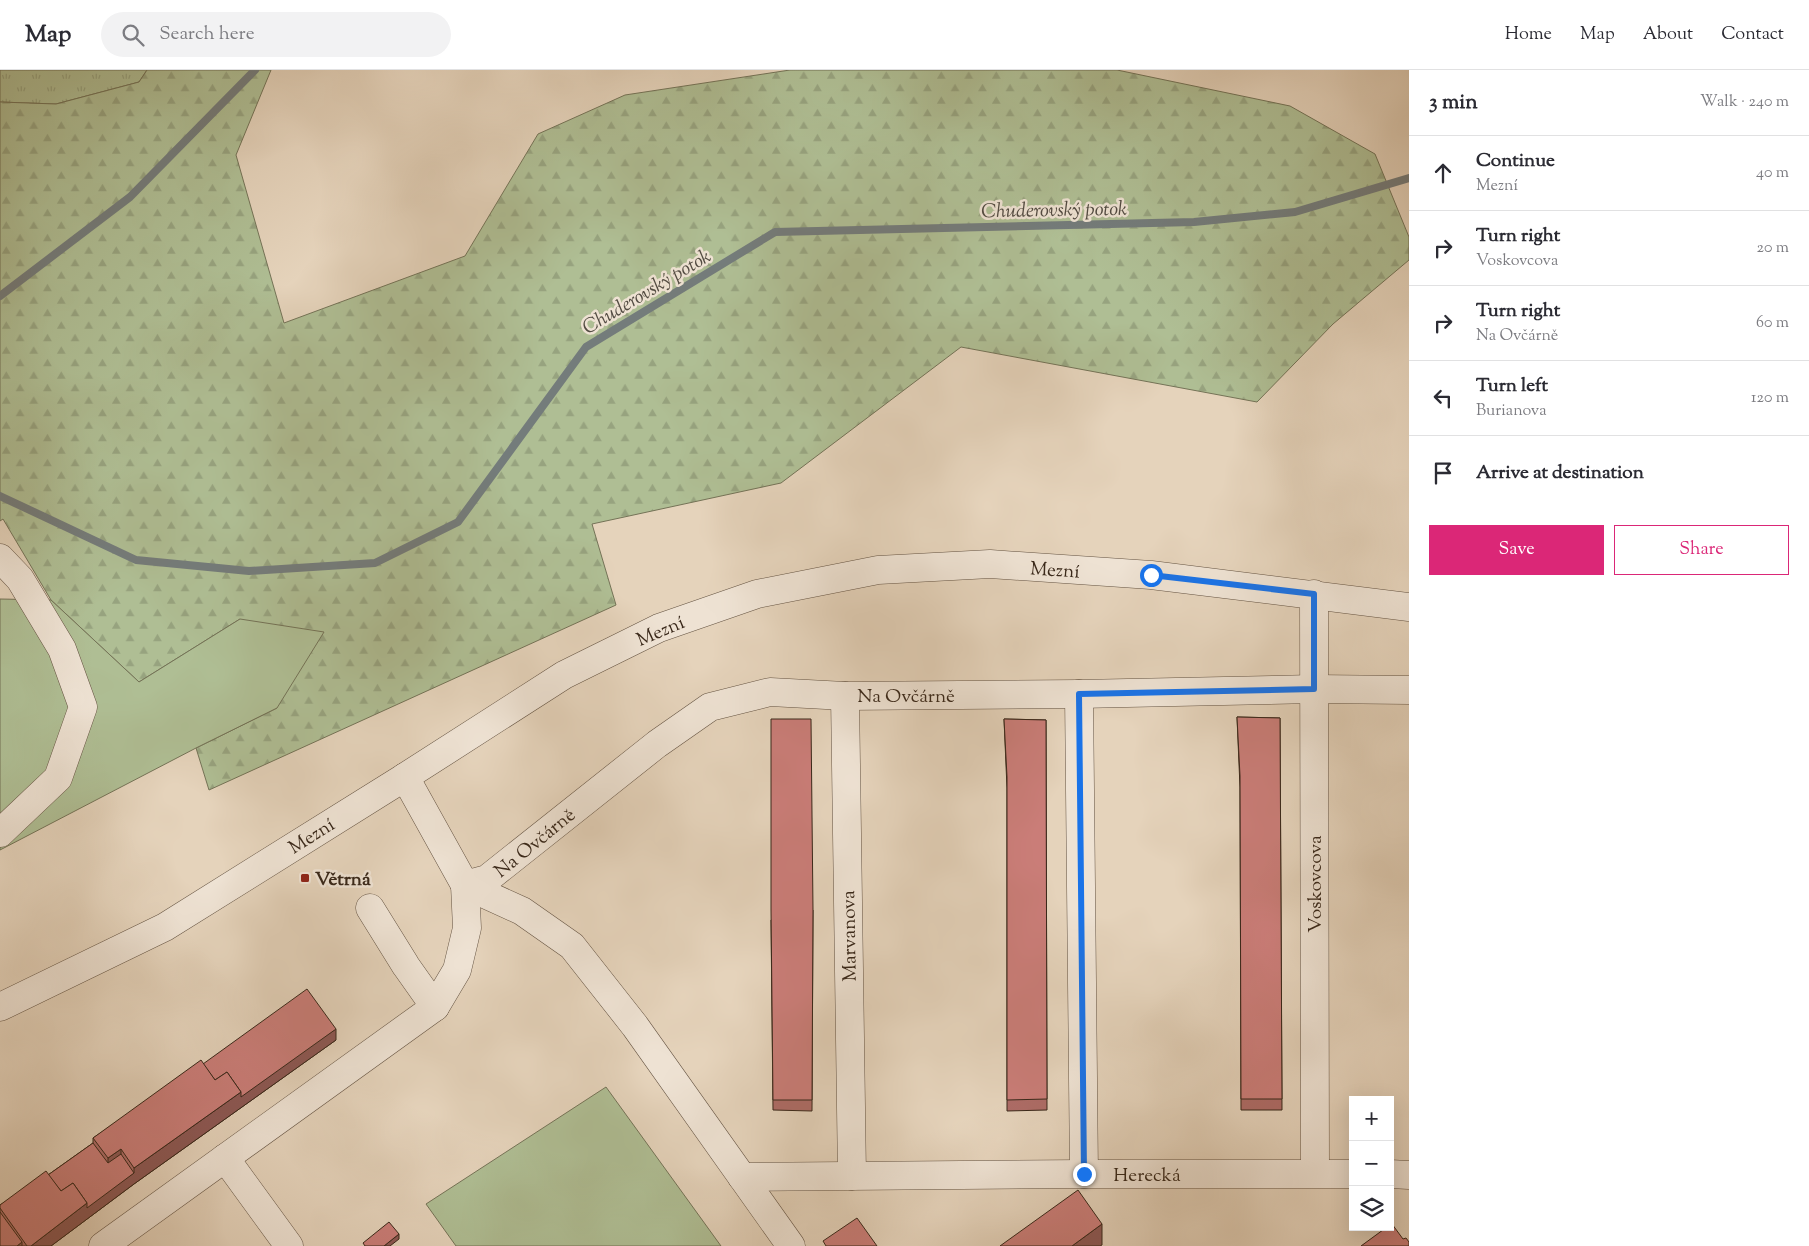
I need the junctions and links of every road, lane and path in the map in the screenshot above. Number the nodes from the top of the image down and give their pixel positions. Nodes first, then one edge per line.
1 (0, 558) edge
2 (1314, 594) junction
3 (1409, 607) edge
4 (1314, 689) junction
5 (1409, 690) edge
6 (1079, 694) junction
7 (845, 696) junction
8 (405, 777) junction
9 (0, 833) edge
10 (465, 885) junction
11 (370, 908) dead end
12 (0, 1006) edge
13 (435, 1007) junction
14 (225, 1158) junction
15 (1314, 1173) junction
16 (1084, 1174) junction
17 (1349, 1174) edge
18 (1394, 1174) edge
19 (1409, 1175) edge
20 (852, 1176) junction
21 (742, 1177) junction
22 (103, 1246) edge
23 (289, 1246) edge
24 (791, 1246) edge

1 - 9 street
2 - 3 street, Mezní
2 - 4 street, Voskovcova
2 - 8 street, Mezní
4 - 5 street, Na Ovčárně
4 - 6 street, Na Ovčárně
4 - 15 street, Voskovcova
6 - 7 street, Na Ovčárně
6 - 16 street
7 - 10 street, Na Ovčárně
7 - 20 street, Marvanova
8 - 10 street
8 - 12 street, Mezní
10 - 13 street
10 - 21 street
11 - 13 street
13 - 14 street
14 - 22 street
14 - 23 street
15 - 16 street, Herecká
15 - 17 street, Herecká
16 - 20 street, Herecká
18 - 19 street
20 - 21 street, Herecká
21 - 24 street

